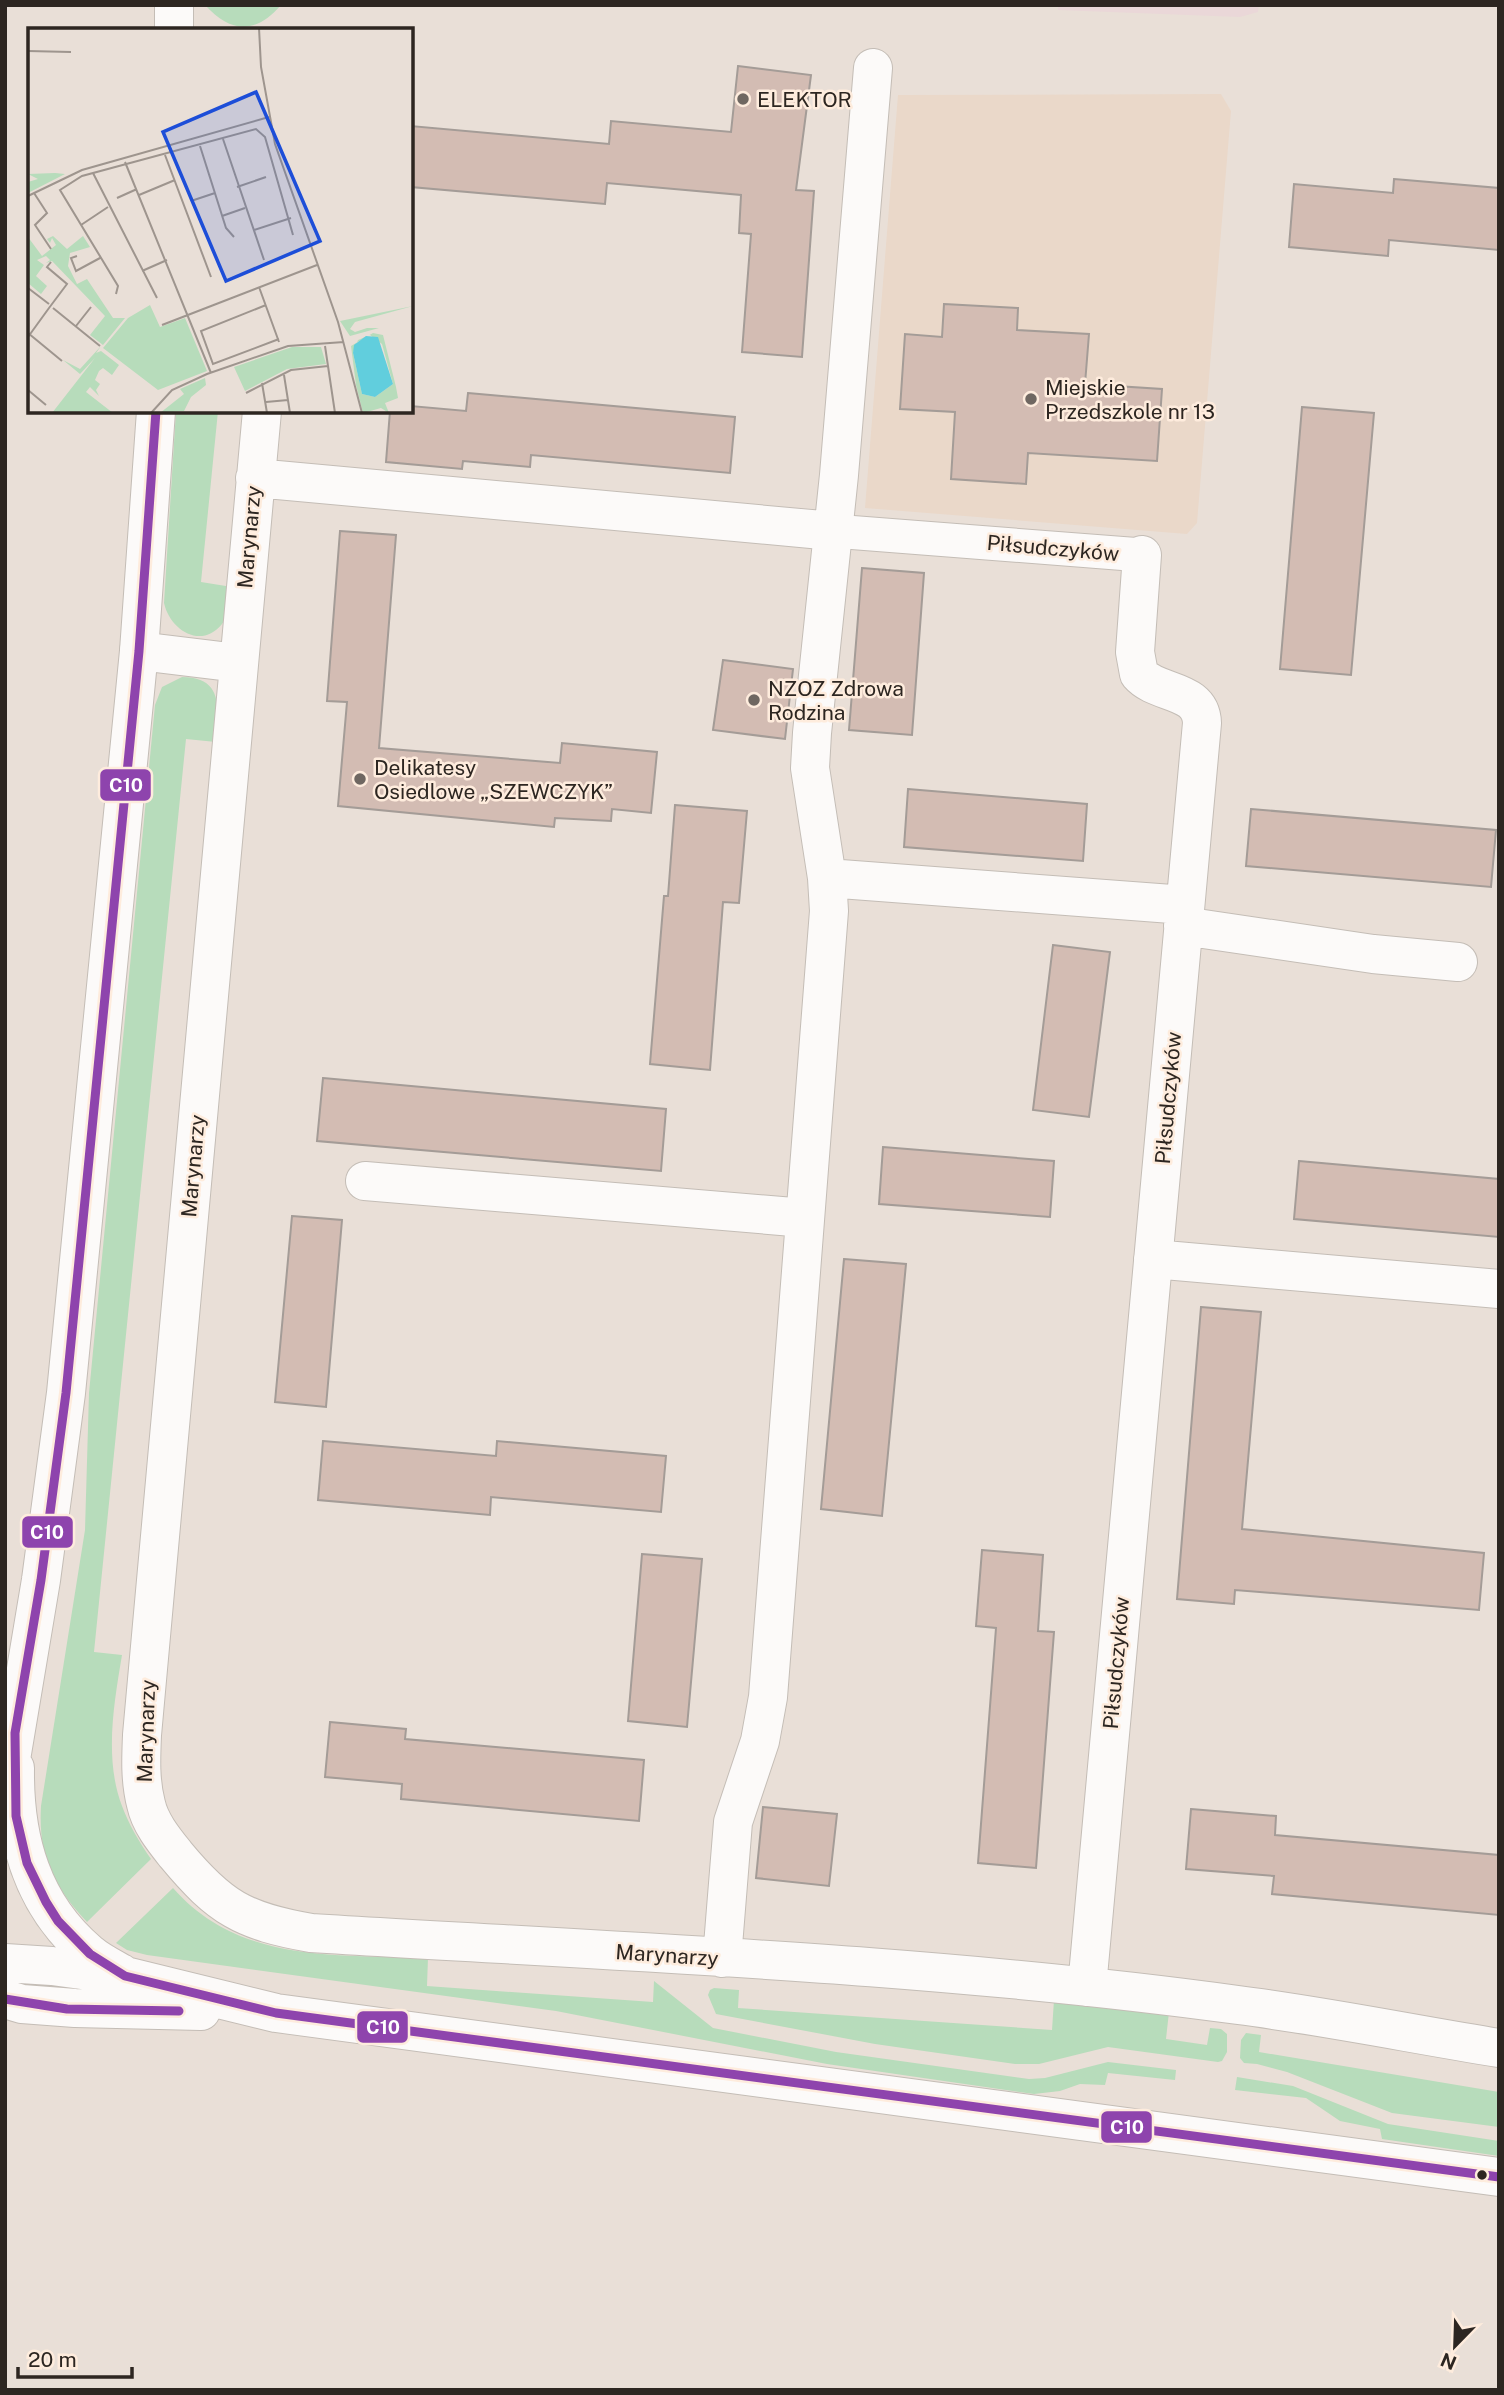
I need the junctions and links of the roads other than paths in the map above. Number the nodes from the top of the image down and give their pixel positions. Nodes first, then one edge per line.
1 (174, 5) edge
2 (174, 28) edge
3 (873, 68) dead end
4 (156, 413) edge
5 (262, 413) edge
6 (255, 478) junction
7 (833, 531) junction
8 (1142, 555) joint
9 (139, 651) junction
10 (238, 663) junction
11 (827, 878) junction
12 (1184, 916) junction
13 (1458, 962) dead end
14 (365, 1181) dead end
15 (805, 1218) junction
16 (1153, 1259) junction
17 (1499, 1289) edge
18 (15, 1733) junction
19 (5, 1795) edge
20 (722, 1958) junction
21 (5, 1963) edge
22 (125, 1976) junction
23 (1087, 1987) junction
24 (5, 1998) edge
25 (55, 2006) junction
26 (276, 2013) junction
27 (5, 2024) edge
28 (1499, 2048) edge
29 (1499, 2177) edge

1 - 2 street
3 - 7 street
4 - 9 street
5 - 6 street, Marynarzy
6 - 7 street
6 - 10 street, Marynarzy
7 - 8 street, Piłsudczyków
7 - 11 street
8 - 12 street, Piłsudczyków
9 - 10 street
9 - 18 street
10 - 20 street, Marynarzy
11 - 12 street
11 - 15 street
12 - 13 street
12 - 16 street, Piłsudczyków
14 - 15 street
15 - 20 street
16 - 17 street
16 - 23 street, Piłsudczyków
18 - 19 street
18 - 22 street
20 - 23 street, Marynarzy
21 - 22 street
22 - 26 street
23 - 28 street, Marynarzy
24 - 25 street
25 - 26 street
25 - 27 street
26 - 29 street

